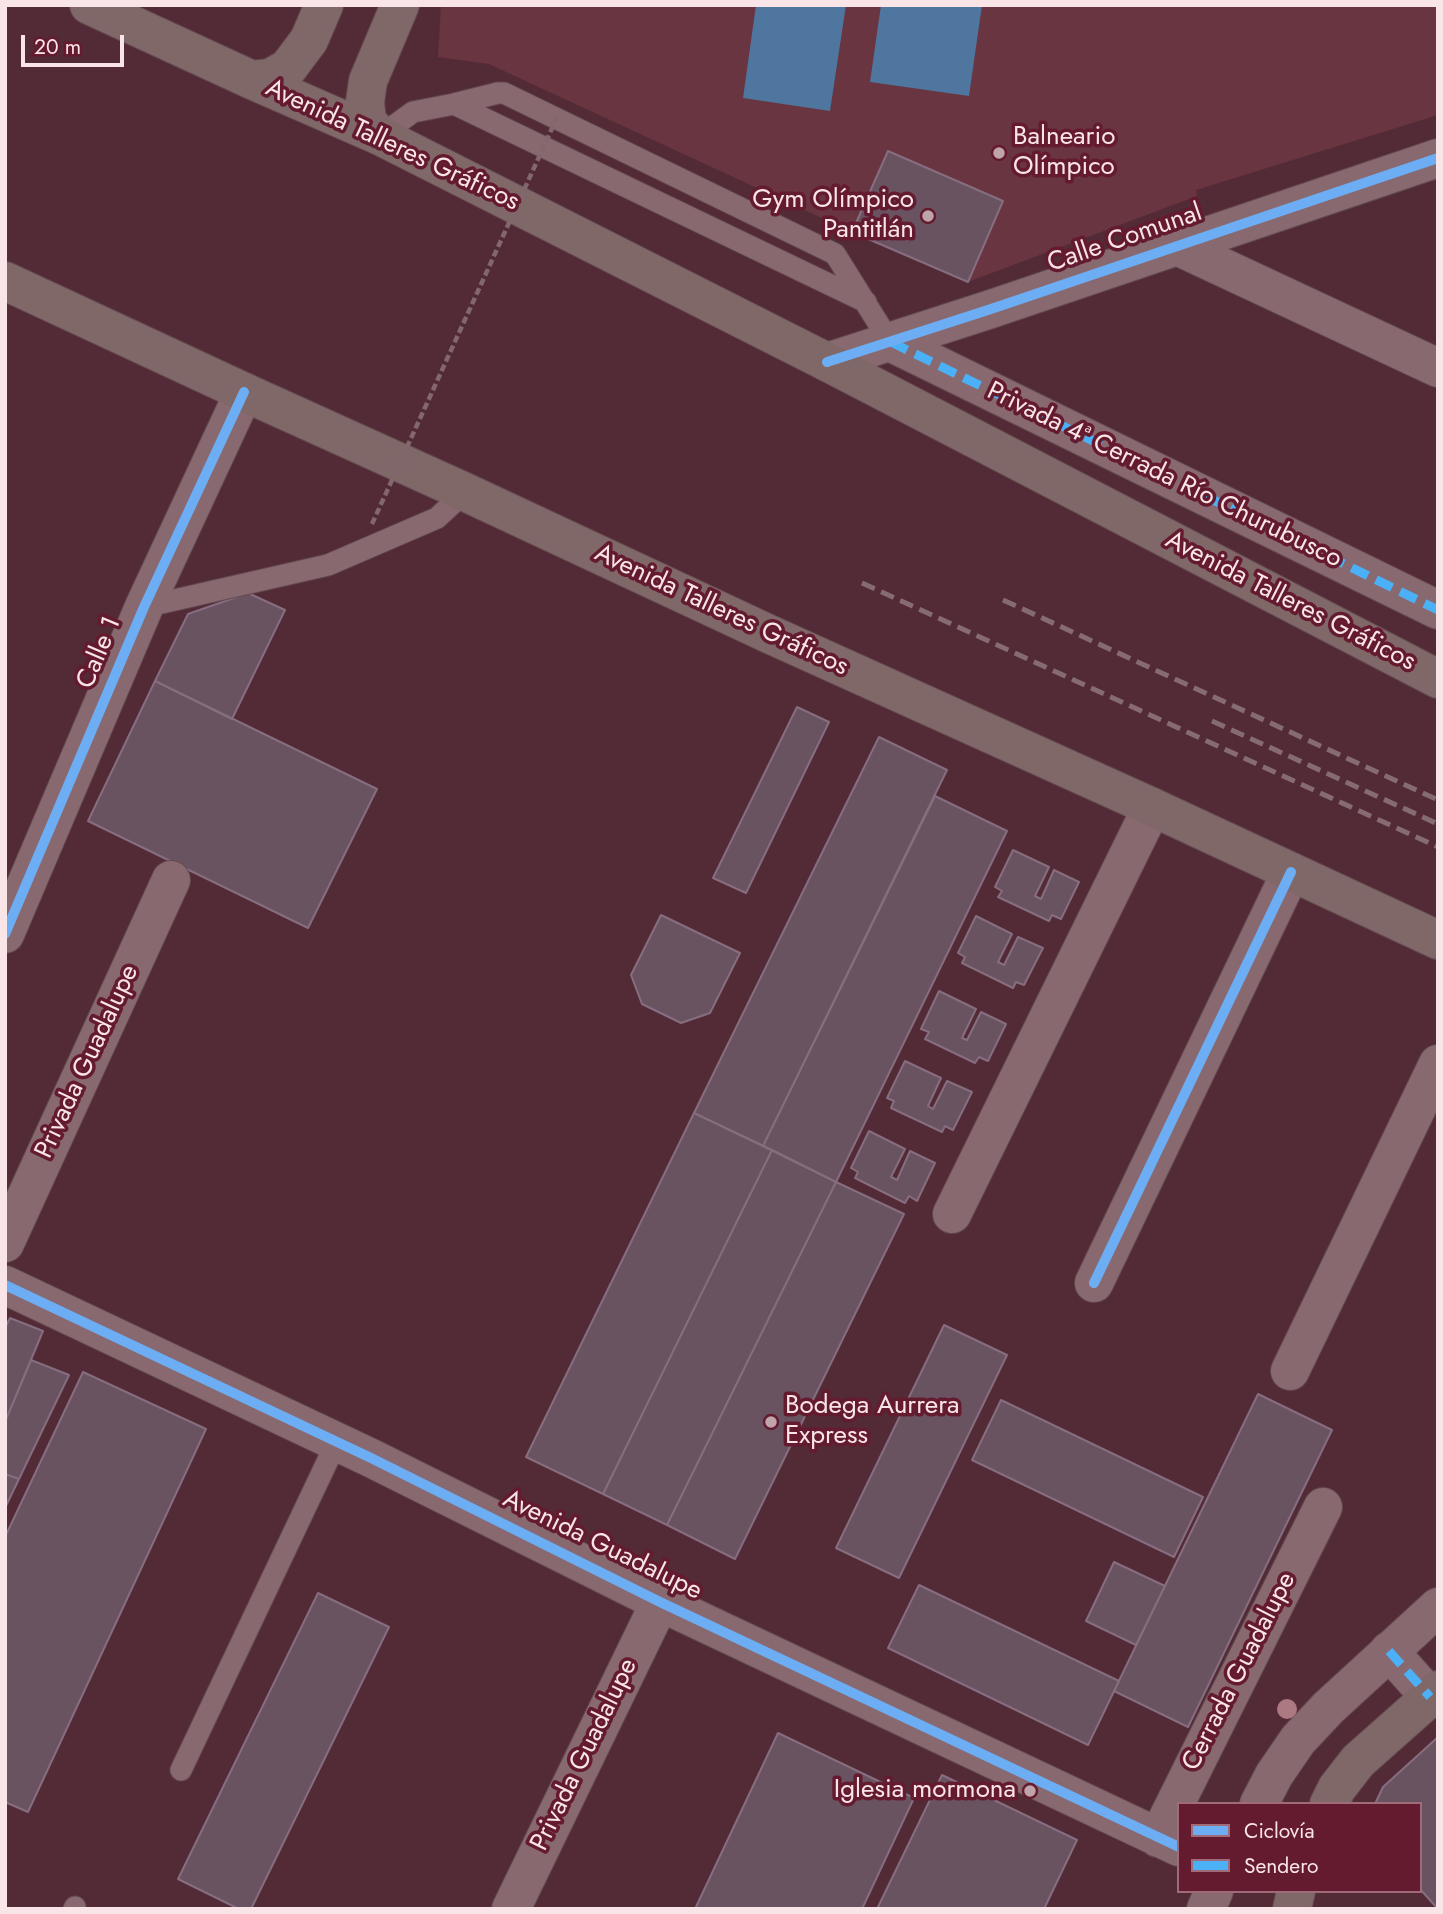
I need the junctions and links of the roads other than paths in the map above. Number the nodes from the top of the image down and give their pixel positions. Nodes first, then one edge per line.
1 (89, 5) edge
2 (324, 5) edge
3 (400, 5) edge
4 (252, 80) junction
5 (454, 104) junction
6 (380, 136) junction
7 (1438, 158) edge
8 (1177, 246) junction
9 (5, 281) edge
10 (866, 303) junction
11 (890, 342) junction
12 (827, 362) junction
13 (1438, 368) edge
14 (244, 393) junction
15 (466, 492) junction
16 (144, 607) junction
17 (1438, 610) edge
18 (1438, 679) edge
19 (1152, 807) junction
20 (1291, 873) junction
21 (171, 880) dead end
22 (5, 934) edge
23 (1438, 940) edge
24 (1438, 1064) edge
25 (952, 1214) dead end
26 (5, 1243) edge
27 (1094, 1283) dead end
28 (5, 1284) edge
29 (1290, 1371) dead end
30 (337, 1441) junction
31 (1323, 1507) dead end
32 (660, 1602) junction
33 (1438, 1607) edge
34 (1390, 1651) junction
35 (1434, 1694) edge
36 (181, 1770) dead end
37 (1187, 1802) edge
38 (1260, 1802) edge
39 (1330, 1802) edge
40 (1177, 1823) edge
41 (1168, 1842) edge
42 (1213, 1893) edge
43 (510, 1909) edge
44 (1206, 1909) edge

1 - 4 main road, Avenida Talleres Gráficos
2 - 4 main road
3 - 6 main road
4 - 6 main road, Avenida Talleres Gráficos
5 - 6 lane
5 - 10 lane
5 - 10 lane
6 - 12 main road, Avenida Talleres Gráficos
7 - 8 street, Calle Comunal
8 - 11 street, Calle Comunal
8 - 13 street
9 - 14 main road, Avenida Talleres Gráficos
10 - 11 lane
11 - 12 street, Calle Comunal
11 - 17 street, Privada 4ª Cerrada Río Churubusco
12 - 18 main road, Avenida Talleres Gráficos
14 - 15 main road, Avenida Talleres Gráficos
14 - 16 street, Calle 1
15 - 16 lane
15 - 19 main road, Avenida Talleres Gráficos
16 - 22 street, Calle 1
19 - 20 main road, Avenida Talleres Gráficos
19 - 25 street
20 - 23 main road, Avenida Talleres Gráficos
20 - 27 street
21 - 26 street, Privada Guadalupe
24 - 29 street
28 - 30 street, Avenida Guadalupe
30 - 32 street, Avenida Guadalupe
30 - 36 lane
31 - 37 street, Cerrada Guadalupe
32 - 41 street, Avenida Guadalupe
32 - 43 street, Privada Guadalupe
33 - 34 street
34 - 35 street
34 - 38 street
35 - 39 main road
40 - 41 street, Cerrada Guadalupe
42 - 44 street

